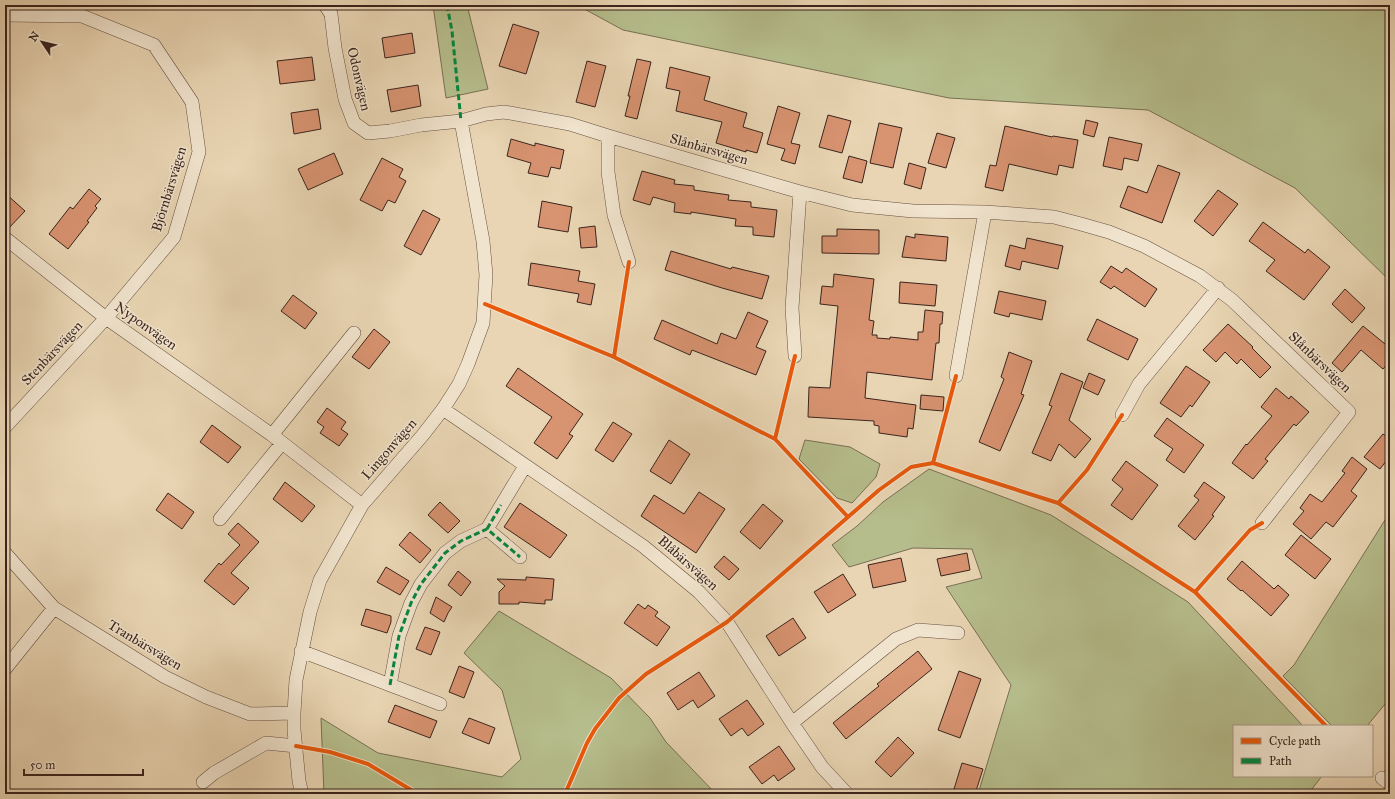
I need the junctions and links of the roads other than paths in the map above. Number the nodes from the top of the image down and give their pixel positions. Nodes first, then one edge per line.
1 (325, 5) edge
2 (5, 15) edge
3 (461, 121) junction
4 (608, 136) junction
5 (800, 192) junction
6 (985, 212) junction
7 (5, 238) edge
8 (629, 262) dead end
9 (1218, 288) junction
10 (106, 318) junction
11 (354, 333) dead end
12 (795, 356) dead end
13 (956, 376) dead end
14 (443, 409) junction
15 (1122, 415) dead end
16 (5, 427) edge
17 (277, 439) junction
18 (525, 466) junction
19 (362, 505) junction
20 (220, 519) dead end
21 (1262, 523) dead end
22 (487, 529) junction
23 (5, 553) edge
24 (520, 557) dead end
25 (54, 608) junction
26 (958, 633) dead end
27 (301, 651) junction
28 (5, 669) edge
29 (390, 685) junction
30 (440, 704) dead end
31 (294, 713) junction
32 (792, 723) junction
33 (296, 746) junction
34 (203, 782) dead end
35 (302, 794) edge
36 (847, 794) edge

1 - 3 street, Odonvägen
2 - 10 street, Björnbärsvägen
3 - 4 street, Slånbärsvägen
3 - 14 street, Lingonvägen
4 - 5 street, Slånbärsvägen
4 - 8 street
5 - 6 street, Slånbärsvägen
5 - 12 street
6 - 9 street, Slånbärsvägen
6 - 13 street
7 - 10 street, Nyponvägen
9 - 15 street
9 - 21 street, Slånbärsvägen
10 - 16 street, Stenbärsvägen
10 - 17 street, Nyponvägen
11 - 17 street
14 - 18 street, Blåbärsvägen
14 - 19 street, Lingonvägen
17 - 19 street, Nyponvägen
17 - 20 street
18 - 22 street
18 - 32 street, Blåbärsvägen
19 - 27 street, Lingonvägen
22 - 24 street
22 - 29 street
23 - 25 street, Tranbärsvägen
25 - 28 street
25 - 31 street, Tranbärsvägen
26 - 32 street
27 - 29 street
27 - 31 street, Lingonvägen
29 - 30 street
31 - 33 street, Lingonvägen
32 - 36 street, Blåbärsvägen
33 - 34 street
33 - 35 street, Lingonvägen

